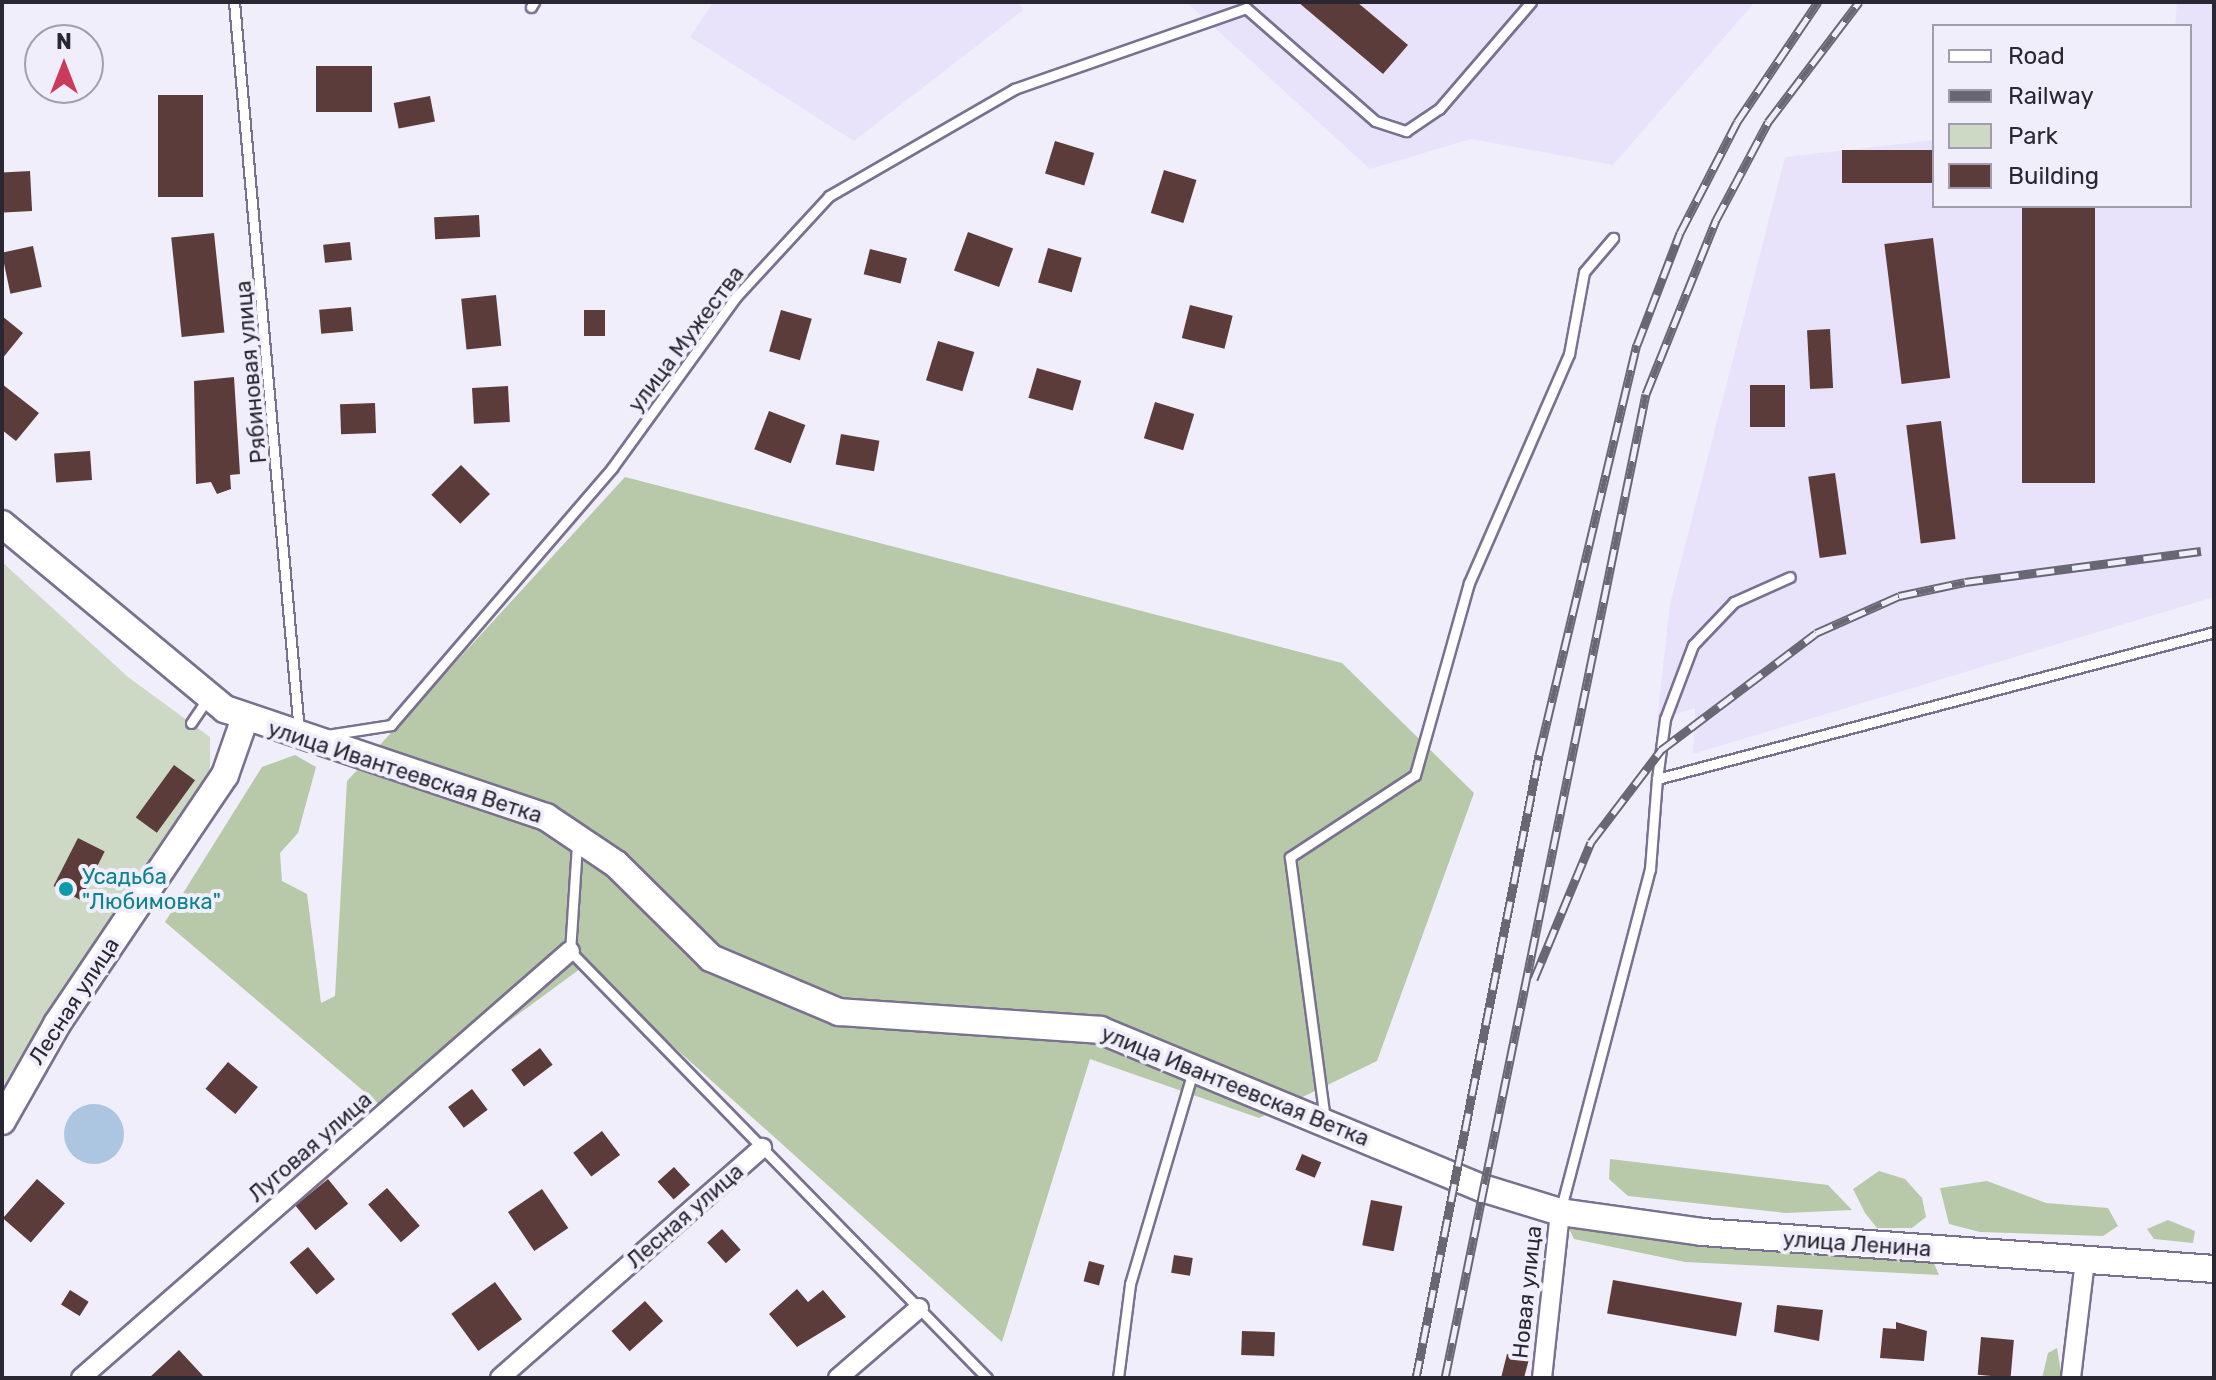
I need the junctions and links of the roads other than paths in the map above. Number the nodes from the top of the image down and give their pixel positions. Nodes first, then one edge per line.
1 (234, 2) edge
2 (1531, 2) edge
3 (1613, 238) dead end
4 (2, 524) edge
5 (1790, 577) dead end
6 (2214, 632) edge
7 (208, 697) junction
8 (245, 718) junction
9 (191, 723) dead end
10 (300, 739) junction
11 (1657, 779) junction
12 (577, 838) junction
13 (570, 951) junction
14 (1194, 1068) junction
15 (1325, 1120) junction
16 (2, 1121) edge
17 (762, 1148) junction
18 (1503, 1195) joint
19 (1560, 1212) junction
20 (2085, 1260) junction
21 (2214, 1269) edge
22 (919, 1308) junction
23 (81, 1378) edge
24 (500, 1378) edge
25 (838, 1378) edge
26 (987, 1378) edge
27 (1118, 1378) edge
28 (1542, 1378) edge
29 (2071, 1378) edge

1 - 10 lane, Рябиновая улица
2 - 10 lane, улица Мужества
3 - 15 lane
4 - 7 main road, улица Ивантеевская Ветка
5 - 11 lane
6 - 11 lane
7 - 8 main road, улица Ивантеевская Ветка
7 - 9 lane
8 - 10 main road, улица Ивантеевская Ветка
8 - 16 main road, Лесная улица
10 - 12 main road, улица Ивантеевская Ветка
11 - 19 lane
12 - 13 lane
12 - 14 main road, улица Ивантеевская Ветка
13 - 17 lane
13 - 23 street, Луговая улица
14 - 15 main road, улица Ивантеевская Ветка
14 - 27 lane
15 - 18 main road, улица Ивантеевская Ветка
17 - 22 lane
17 - 24 street, Лесная улица
18 - 19 main road, улица Ленина
19 - 20 main road, улица Ленина
19 - 28 street, Новая улица
20 - 21 main road, улица Ленина
20 - 29 street
22 - 25 street
22 - 26 lane

